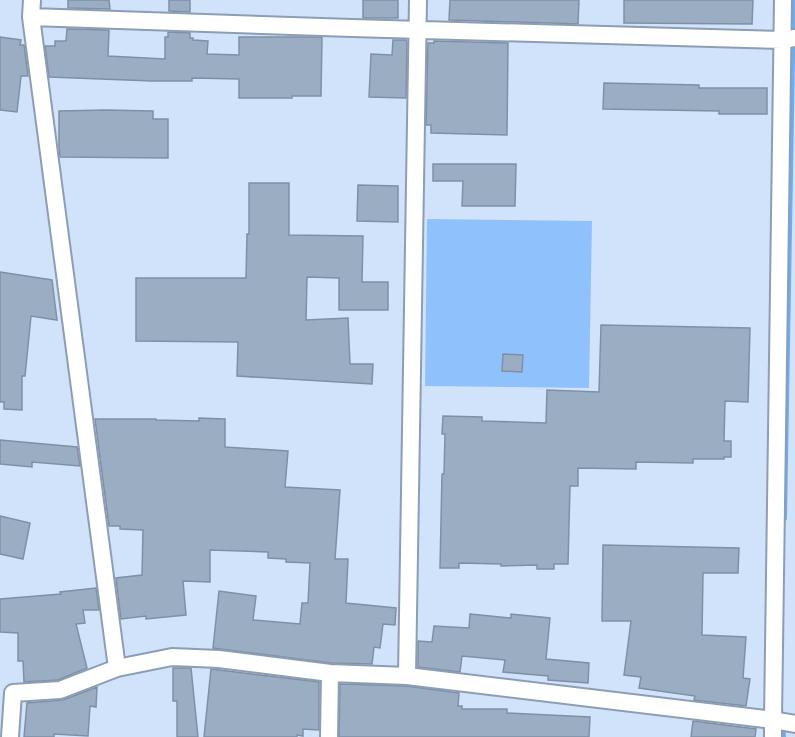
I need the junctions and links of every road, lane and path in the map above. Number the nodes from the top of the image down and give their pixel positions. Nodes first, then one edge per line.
1 (32, 0) edge
2 (418, 0) edge
3 (783, 0) edge
4 (31, 18) junction
5 (417, 30) junction
6 (787, 39) edge
7 (117, 668) junction
8 (330, 673) junction
9 (407, 676) junction
10 (793, 724) edge
11 (773, 726) edge
12 (10, 737) edge
13 (329, 737) edge

1 - 4 street
2 - 5 street
3 - 6 street
4 - 5 street
4 - 7 street
5 - 6 street
5 - 9 street
6 - 11 street
7 - 8 street
7 - 12 street
8 - 9 street
8 - 13 street
9 - 11 street
10 - 11 street

